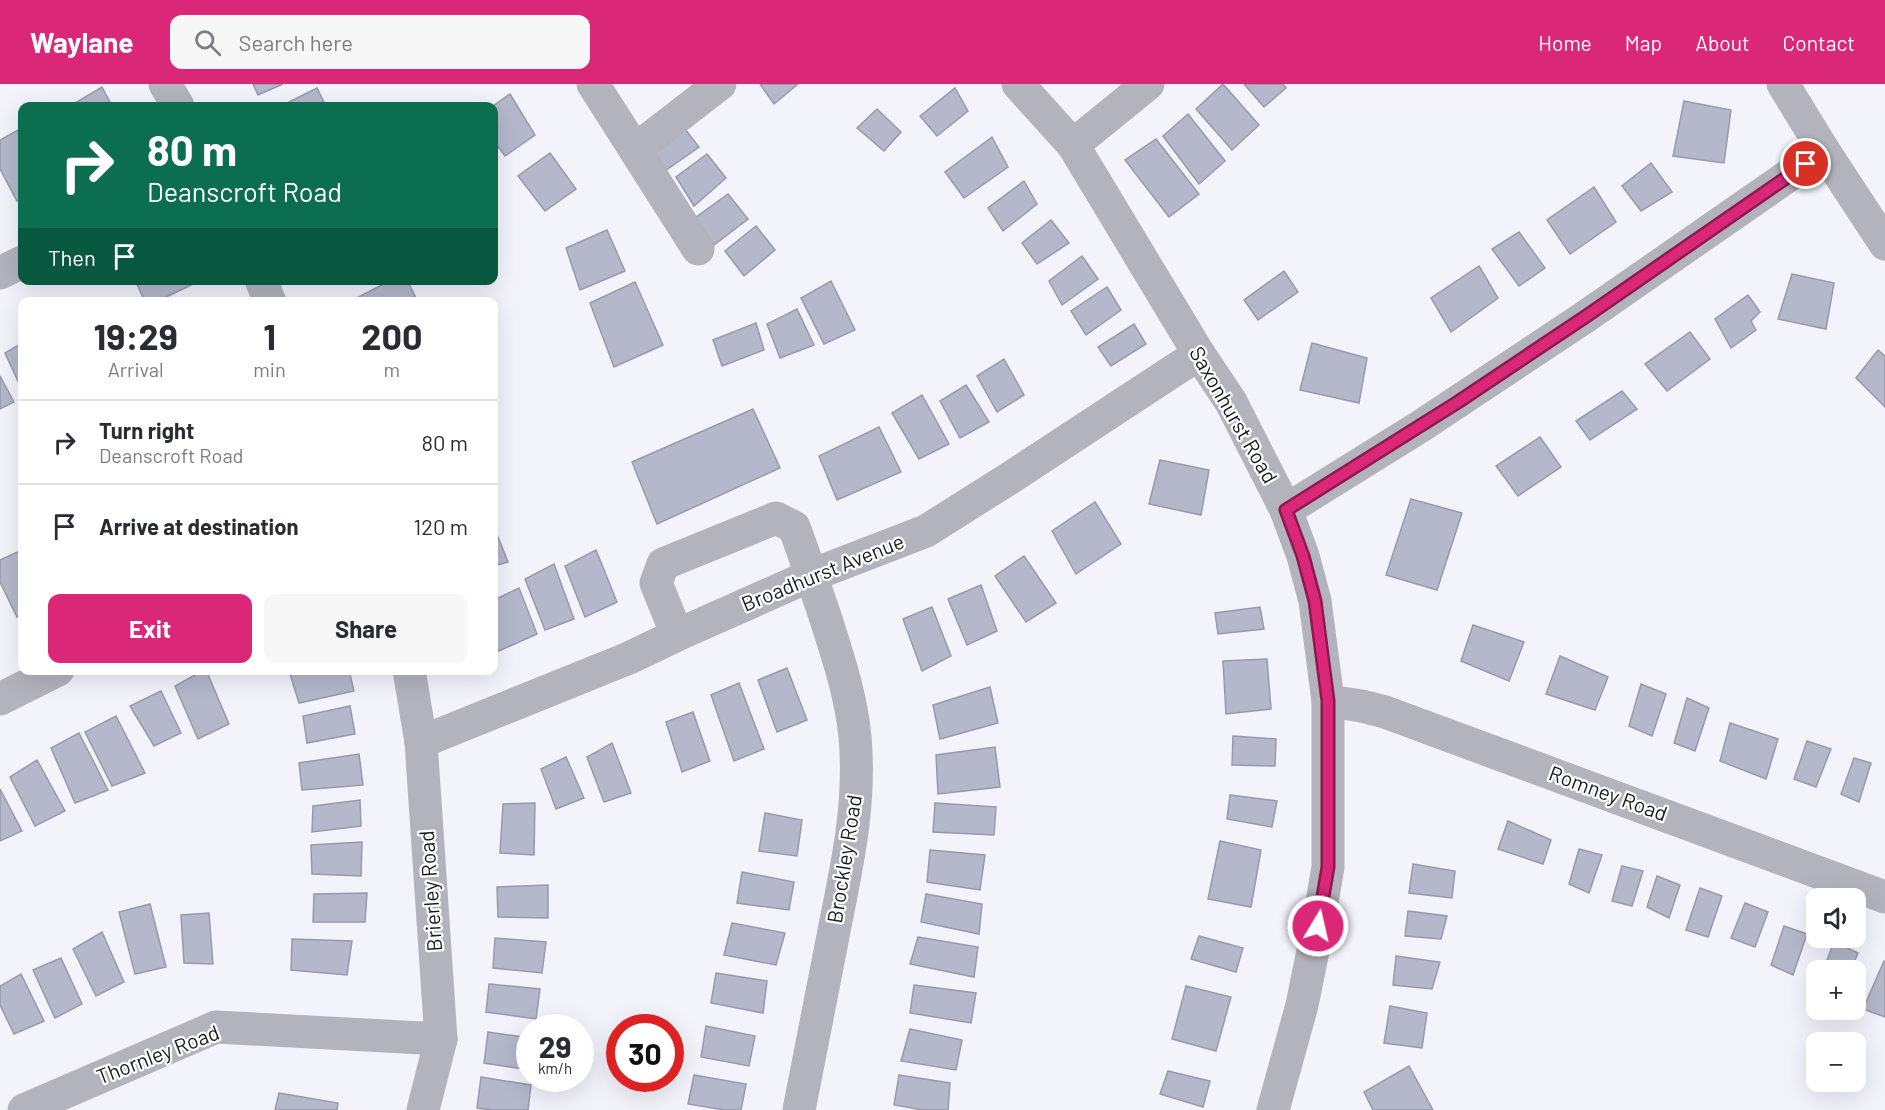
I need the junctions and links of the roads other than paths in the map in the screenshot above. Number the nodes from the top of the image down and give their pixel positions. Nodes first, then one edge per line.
1 (165, 84) edge
2 (593, 84) edge
3 (720, 84) edge
4 (1018, 84) edge
5 (1148, 84) edge
6 (1783, 84) edge
7 (176, 102) edge
8 (1073, 145) junction
9 (636, 149) junction
10 (1824, 151) junction
11 (1885, 244) edge
12 (698, 249) dead end
13 (18, 264) edge
14 (0, 273) edge
15 (1199, 354) junction
16 (1286, 510) junction
17 (812, 575) junction
18 (677, 634) junction
19 (48, 675) edge
20 (410, 675) edge
21 (0, 699) edge
22 (1328, 701) junction
23 (421, 742) junction
24 (1885, 897) edge
25 (441, 1039) junction
26 (24, 1110) edge
27 (423, 1110) edge
28 (799, 1110) edge
29 (1273, 1110) edge

1 - 7 street
2 - 9 street
3 - 9 street
4 - 8 street, Saxonhurst Road
5 - 8 street
6 - 10 street
8 - 15 street, Saxonhurst Road
9 - 12 street
10 - 11 street
10 - 16 street
13 - 14 street
15 - 16 street, Saxonhurst Road
15 - 17 street, Broadhurst Avenue
16 - 22 street, Saxonhurst Road
17 - 18 street, Broadhurst Avenue
17 - 18 street, Brockley Road
17 - 28 street, Brockley Road
18 - 23 street, Broadhurst Avenue
19 - 21 street
20 - 23 street, Brierley Road
22 - 24 street, Romney Road
22 - 29 street, Saxonhurst Road
23 - 25 street, Brierley Road
25 - 26 street, Thornley Road
25 - 27 street, Brierley Road

